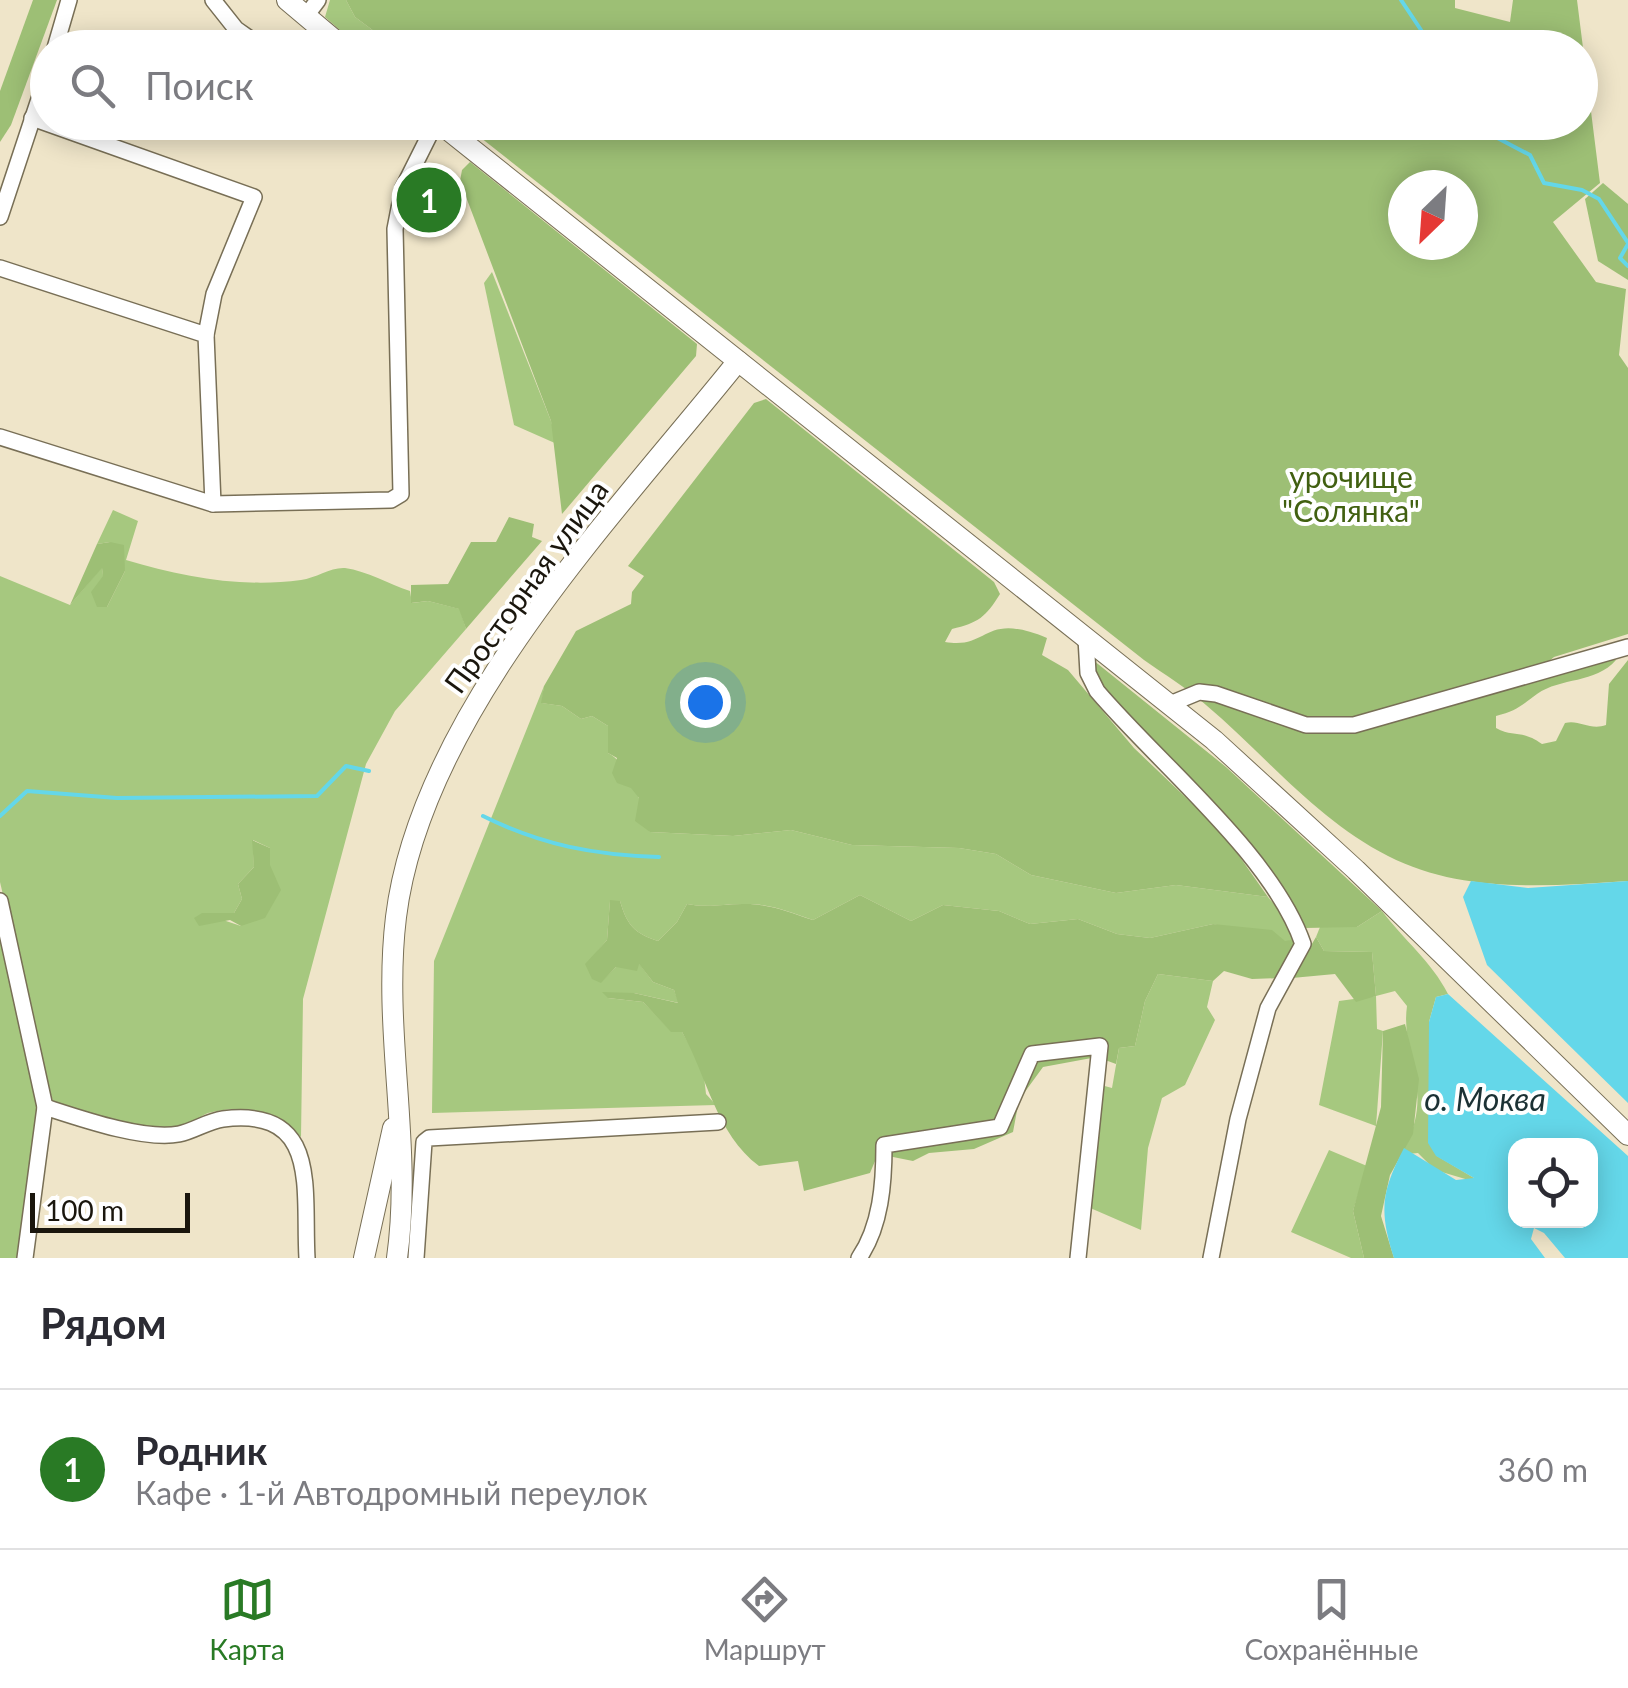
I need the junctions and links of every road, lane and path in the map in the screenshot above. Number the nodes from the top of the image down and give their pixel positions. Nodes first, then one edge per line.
1 (69, 0) edge
2 (213, 0) edge
3 (287, 0) edge
4 (312, 8) edge
5 (60, 30) edge
6 (239, 30) edge
7 (30, 124) edge
8 (95, 140) edge
9 (430, 140) edge
10 (459, 140) edge
11 (0, 218) edge
12 (0, 268) edge
13 (206, 334) junction
14 (738, 361) junction
15 (0, 437) edge
16 (213, 504) junction
17 (1086, 638) junction
18 (1628, 646) edge
19 (1170, 704) junction
20 (0, 900) edge
21 (46, 1107) junction
22 (718, 1122) dead end
23 (1628, 1134) edge
24 (394, 1177) junction
25 (25, 1258) edge
26 (307, 1258) edge
27 (364, 1258) edge
28 (397, 1258) edge
29 (416, 1258) edge
30 (858, 1258) edge
31 (1078, 1258) edge
32 (1211, 1258) edge

1 - 5 street
2 - 6 street
3 - 4 main road
7 - 11 street
8 - 13 street
9 - 16 street
10 - 14 main road
12 - 13 street
13 - 16 street
14 - 17 main road
14 - 24 main road, Просторная улица
15 - 16 street
17 - 19 main road
17 - 32 street
18 - 19 street
19 - 23 main road
20 - 21 street
21 - 25 street
21 - 26 street
22 - 29 street
24 - 27 main road, Просторная улица
24 - 28 main road, Просторная улица
30 - 31 street

